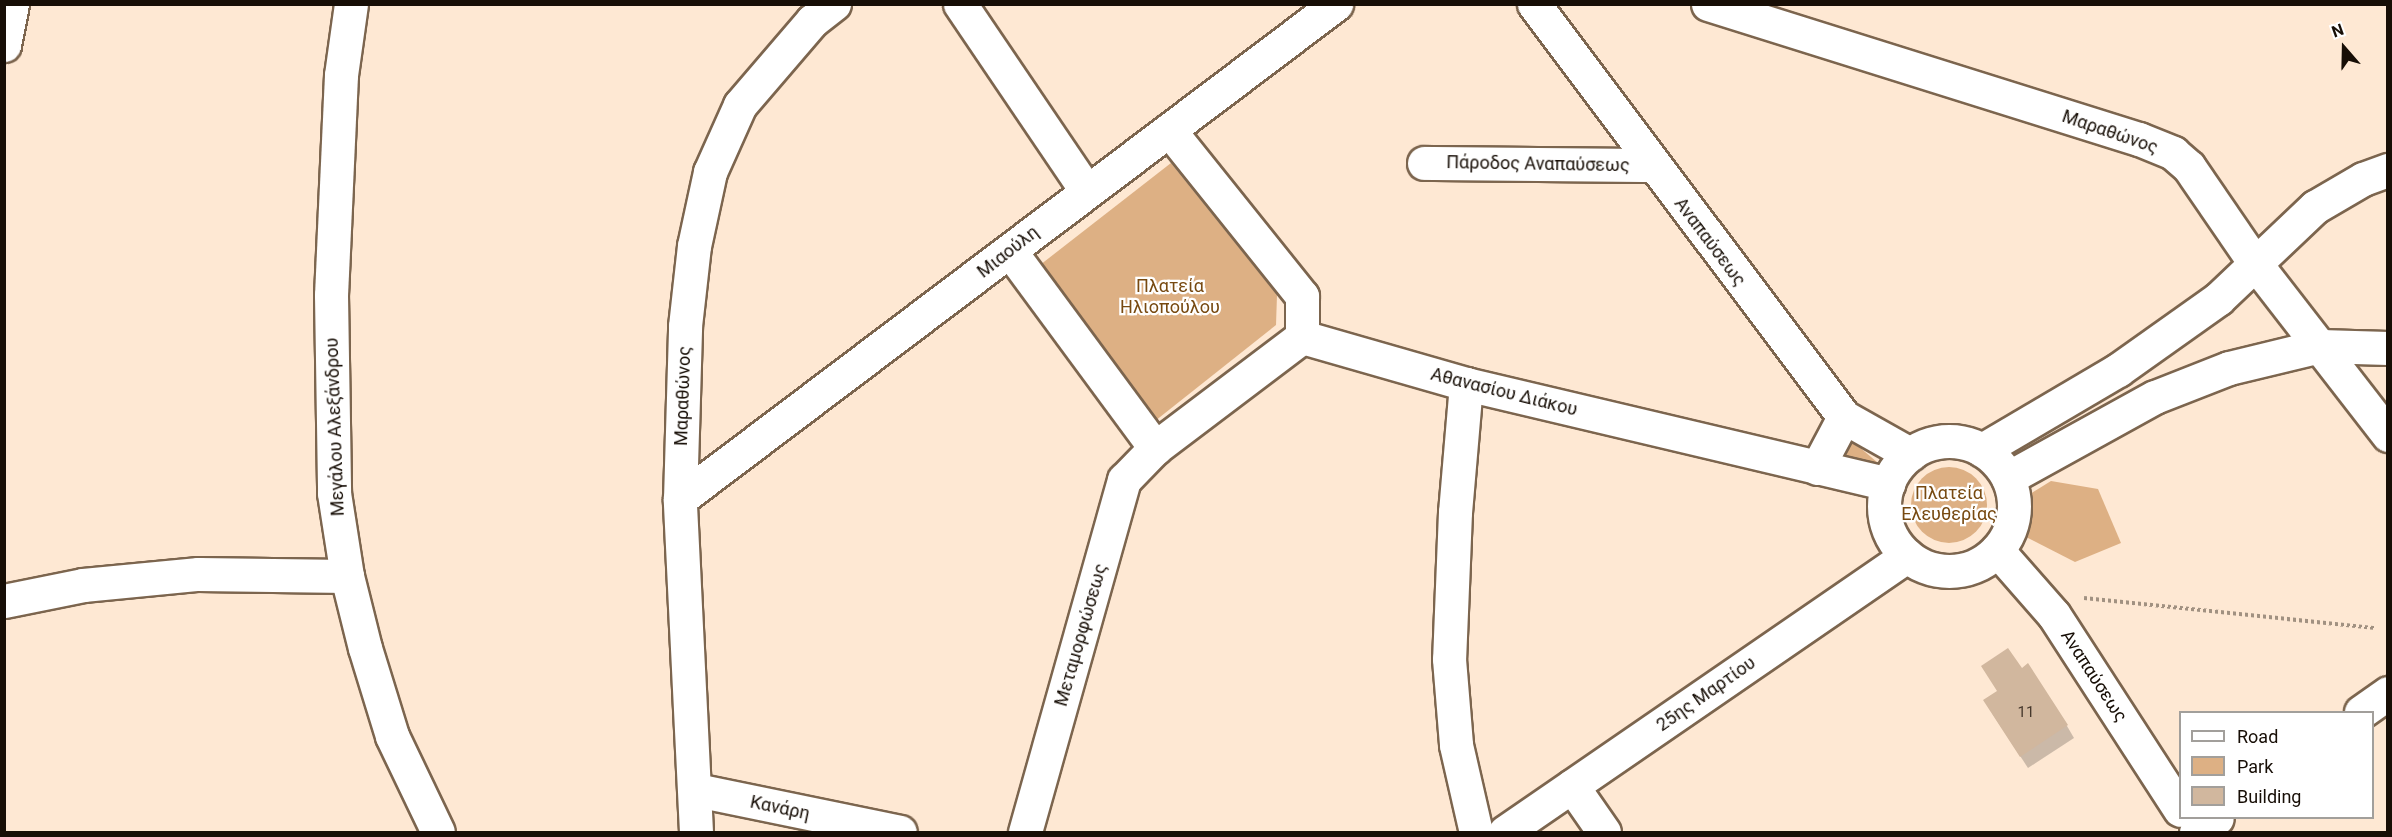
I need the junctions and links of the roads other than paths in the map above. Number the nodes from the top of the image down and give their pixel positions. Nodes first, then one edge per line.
1 (12, 4) edge
2 (351, 4) edge
3 (834, 4) edge
4 (960, 4) edge
5 (1336, 4) edge
6 (1534, 4) edge
7 (1708, 4) edge
8 (4, 45) edge
9 (1169, 130) junction
10 (1424, 163) dead end
11 (1652, 165) junction
12 (2388, 170) edge
13 (1086, 190) junction
14 (1010, 251) junction
15 (2254, 262) junction
16 (1302, 337) junction
17 (2320, 346) junction
18 (2388, 348) edge
19 (1466, 384) junction
20 (1844, 417) junction
21 (2388, 435) edge
22 (1155, 448) junction
23 (1982, 450) junction
24 (1910, 454) junction
25 (1817, 468) junction
26 (2008, 478) junction
27 (1888, 484) junction
28 (680, 499) junction
29 (1997, 550) junction
30 (1907, 556) junction
31 (346, 576) junction
32 (4, 601) edge
33 (2388, 693) edge
34 (2362, 711) edge
35 (1572, 786) junction
36 (696, 790) junction
37 (2179, 807) edge
38 (2187, 819) edge
39 (2216, 819) edge
40 (438, 832) edge
41 (696, 832) edge
42 (900, 832) edge
43 (1025, 832) edge
44 (1476, 832) edge
45 (1505, 832) edge
46 (1604, 832) edge
47 (2196, 832) edge

1 - 8 street
2 - 31 street, Μεγάλου Αλεξάνδρου
3 - 28 street, Μαραθώνος
4 - 13 street
5 - 9 street, Μιαούλη
6 - 11 street, Αναπαύσεως
7 - 15 street, Μαραθώνος
9 - 13 street, Μιαούλη
9 - 16 street
10 - 11 street, Πάροδος Αναπαύσεως
11 - 20 street, Αναπαύσεως
12 - 15 street
13 - 14 street, Μιαούλη
14 - 22 street
14 - 28 street, Μιαούλη
15 - 17 street, Μαραθώνος
15 - 23 street
16 - 19 street, Αθανασίου Διάκου
16 - 22 street
17 - 18 street
17 - 21 street, Μαραθώνος
17 - 26 street
19 - 25 street, Αθανασίου Διάκου
19 - 44 street
20 - 24 street, Αναπαύσεως
20 - 25 street
22 - 43 street, Μεταμορφώσεως
23 - 24 street
23 - 26 street
24 - 27 street
25 - 27 street, Αθανασίου Διάκου
26 - 29 street
27 - 30 street
28 - 36 street, Μαραθώνος
29 - 30 street
29 - 37 street, Αναπαύσεως
30 - 35 street, 25ης Μαρτίου
31 - 32 street
31 - 40 street, Μεγάλου Αλεξάνδρου
33 - 34 street
35 - 45 street, 25ης Μαρτίου
35 - 46 street
36 - 41 street, Μαραθώνος
36 - 42 street, Κανάρη
38 - 47 street
39 - 47 street

